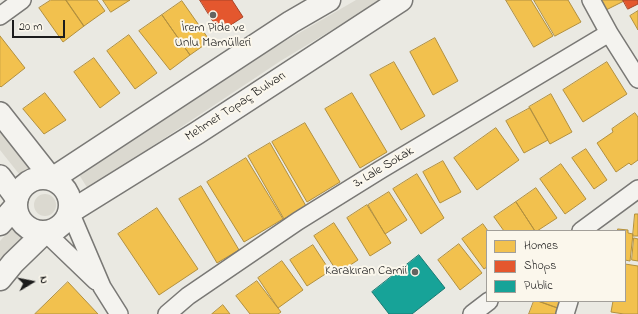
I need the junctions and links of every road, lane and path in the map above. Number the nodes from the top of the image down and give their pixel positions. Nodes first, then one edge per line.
1 (22, 0) edge
2 (329, 0) edge
3 (401, 0) edge
4 (591, 0) edge
5 (0, 16) edge
6 (610, 33) junction
7 (638, 79) edge
8 (0, 113) edge
9 (0, 176) edge
10 (52, 179) junction
11 (638, 189) edge
12 (17, 202) junction
13 (70, 212) junction
14 (0, 224) edge
15 (586, 229) edge
16 (45, 232) junction
17 (0, 279) edge
18 (102, 287) junction
19 (488, 302) edge
20 (569, 302) edge
21 (119, 314) edge
22 (167, 314) edge
23 (472, 314) edge
24 (566, 314) edge

1 - 5 street
2 - 10 main road
3 - 13 main road, Mehmet Topaç Bulvarı
4 - 6 street
6 - 7 street
6 - 22 street, 3. Lale Sokak
8 - 10 street
9 - 12 street
10 - 12 main road
10 - 13 main road
11 - 15 street
12 - 14 main road
12 - 16 main road
13 - 16 main road
13 - 18 street
16 - 17 main road
16 - 18 street
18 - 21 street
19 - 23 street
20 - 24 street

